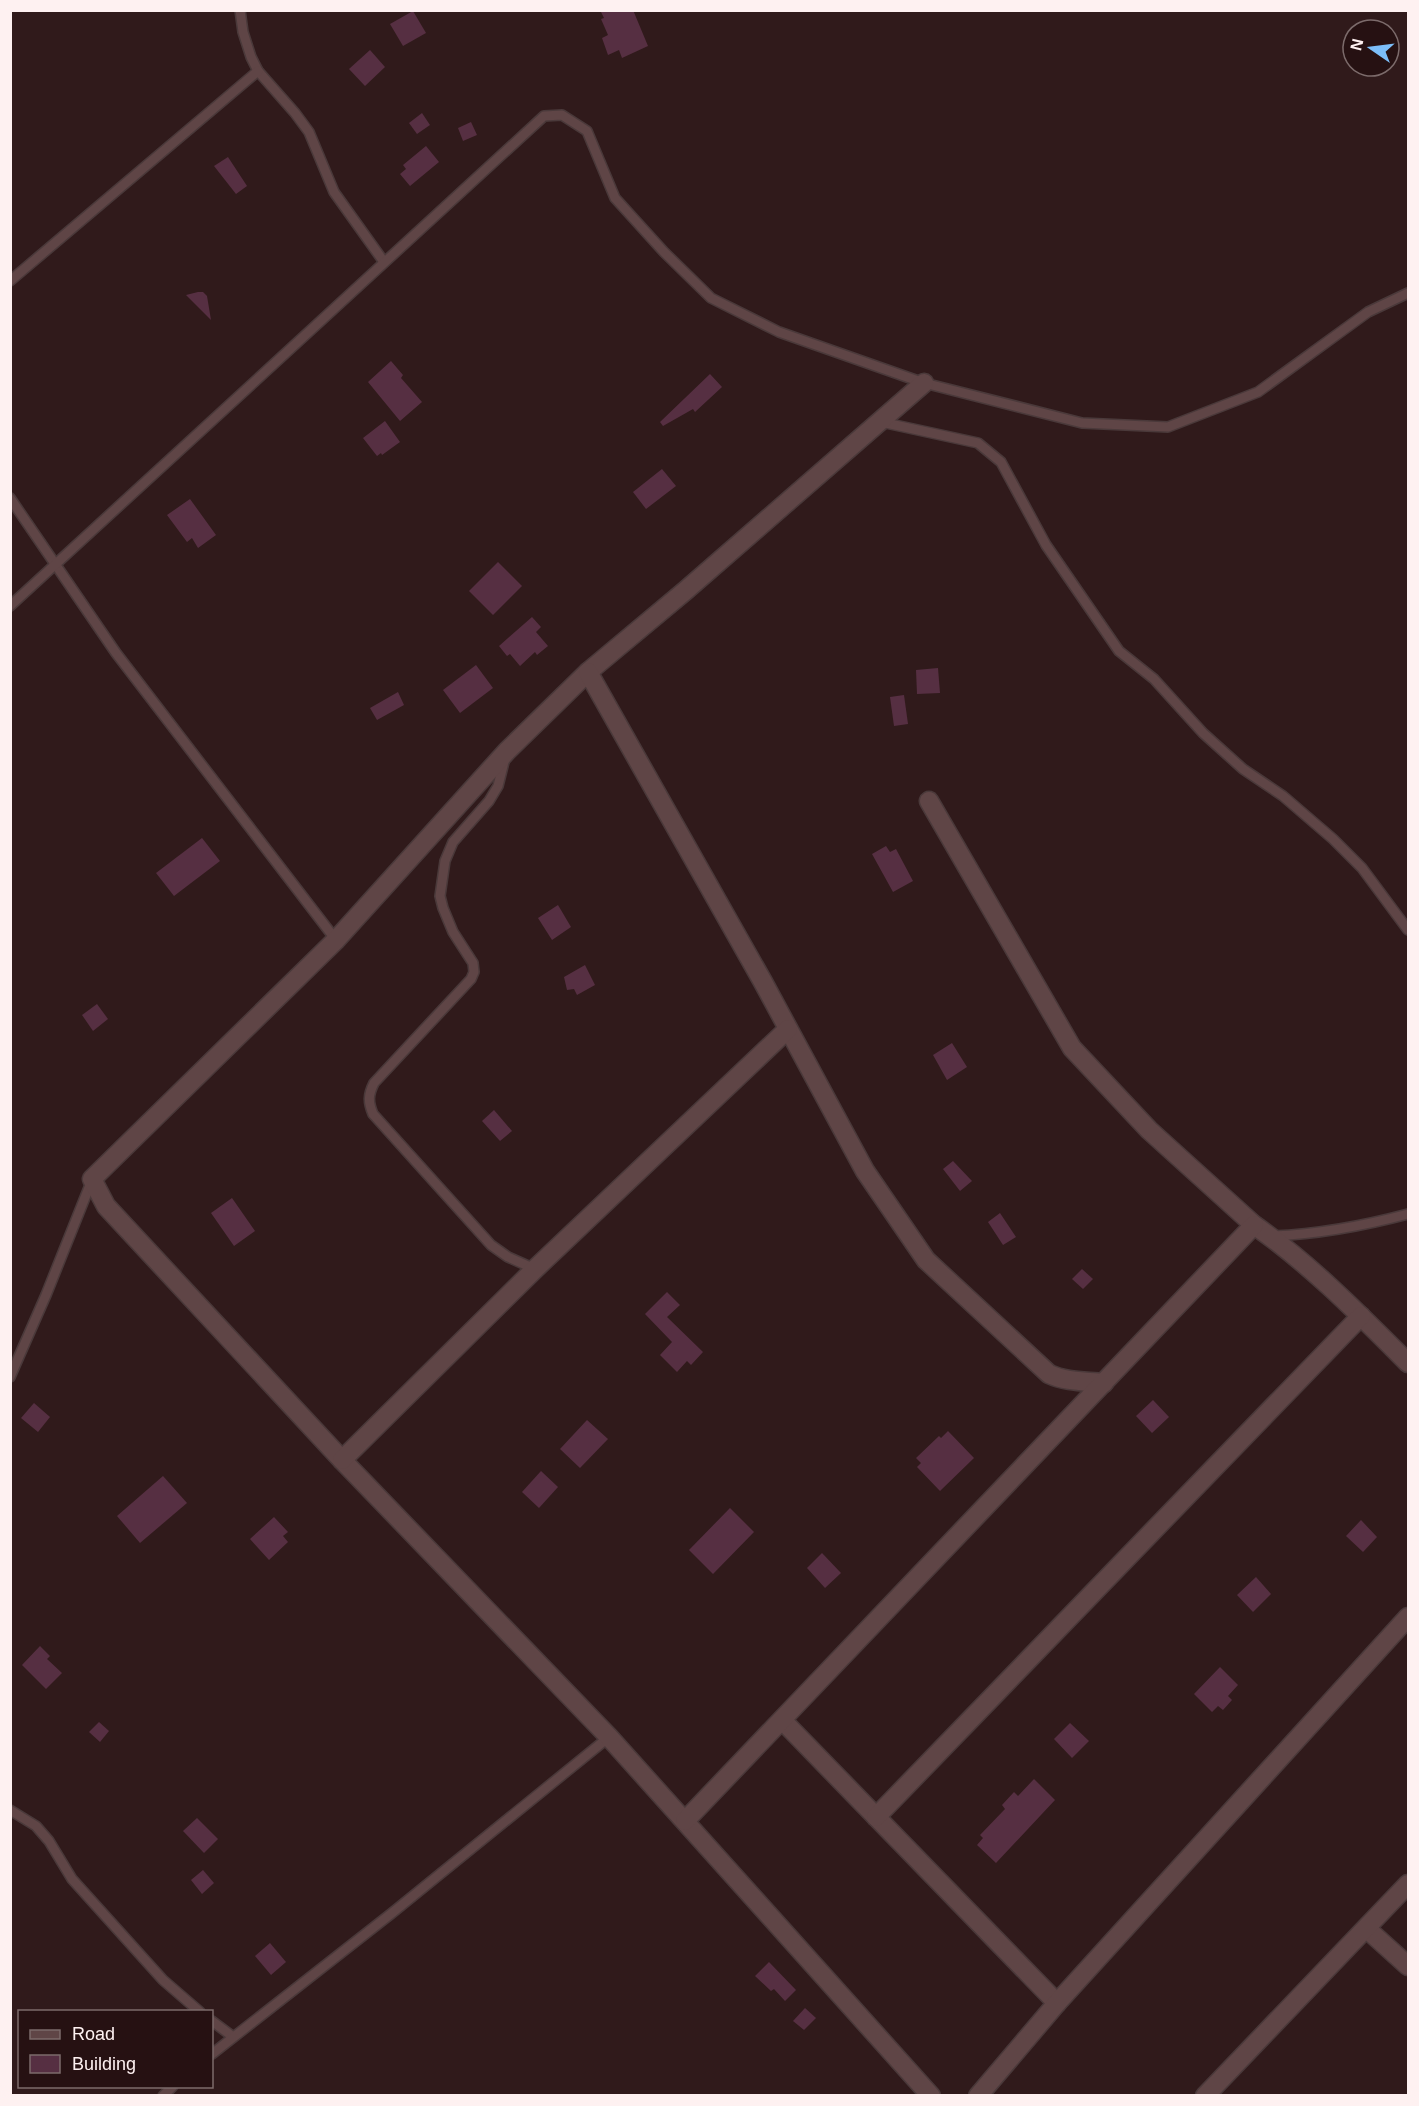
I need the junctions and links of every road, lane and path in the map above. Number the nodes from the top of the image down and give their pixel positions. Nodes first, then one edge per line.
1 (240, 10) edge
2 (258, 71) junction
3 (384, 262) junction
4 (10, 280) edge
5 (1408, 293) edge
6 (924, 383) junction
7 (880, 422) junction
8 (10, 498) edge
9 (56, 564) junction
10 (10, 606) edge
11 (588, 672) junction
12 (507, 751) junction
13 (929, 801) dead end
14 (1408, 930) edge
15 (336, 940) junction
16 (788, 1029) junction
17 (92, 1179) junction
18 (1408, 1214) edge
19 (1254, 1225) junction
20 (1271, 1236) junction
21 (535, 1269) junction
22 (1361, 1316) junction
23 (1408, 1364) edge
24 (10, 1377) edge
25 (1104, 1383) junction
26 (342, 1460) junction
27 (1408, 1617) edge
28 (782, 1720) junction
29 (609, 1737) junction
30 (10, 1810) edge
31 (876, 1817) junction
32 (685, 1821) junction
33 (1408, 1884) edge
34 (1366, 1929) junction
35 (1408, 1966) edge
36 (1057, 2003) junction
37 (198, 2010) edge
38 (213, 2022) edge
39 (232, 2036) junction
40 (213, 2053) edge
41 (931, 2096) edge
42 (978, 2096) edge
43 (1205, 2096) edge

1 - 2 lane
2 - 3 lane
2 - 4 lane
3 - 6 lane
3 - 9 lane
5 - 6 lane
6 - 7 street
7 - 11 street
7 - 14 lane
8 - 9 lane
9 - 10 lane
9 - 15 lane
11 - 12 street
11 - 16 street
12 - 15 street
12 - 21 lane
13 - 19 street
15 - 17 street
16 - 21 street
16 - 25 street
17 - 24 lane
17 - 26 street
18 - 20 lane
19 - 20 street
19 - 25 street
20 - 22 street
21 - 26 street
22 - 23 street
22 - 31 street
25 - 28 street
26 - 29 street
27 - 36 street
28 - 31 street
28 - 32 street
29 - 32 street
29 - 39 lane
30 - 37 lane
31 - 36 street
32 - 41 street
33 - 34 street
34 - 35 street
34 - 43 street
36 - 42 street
38 - 39 lane
39 - 40 lane

